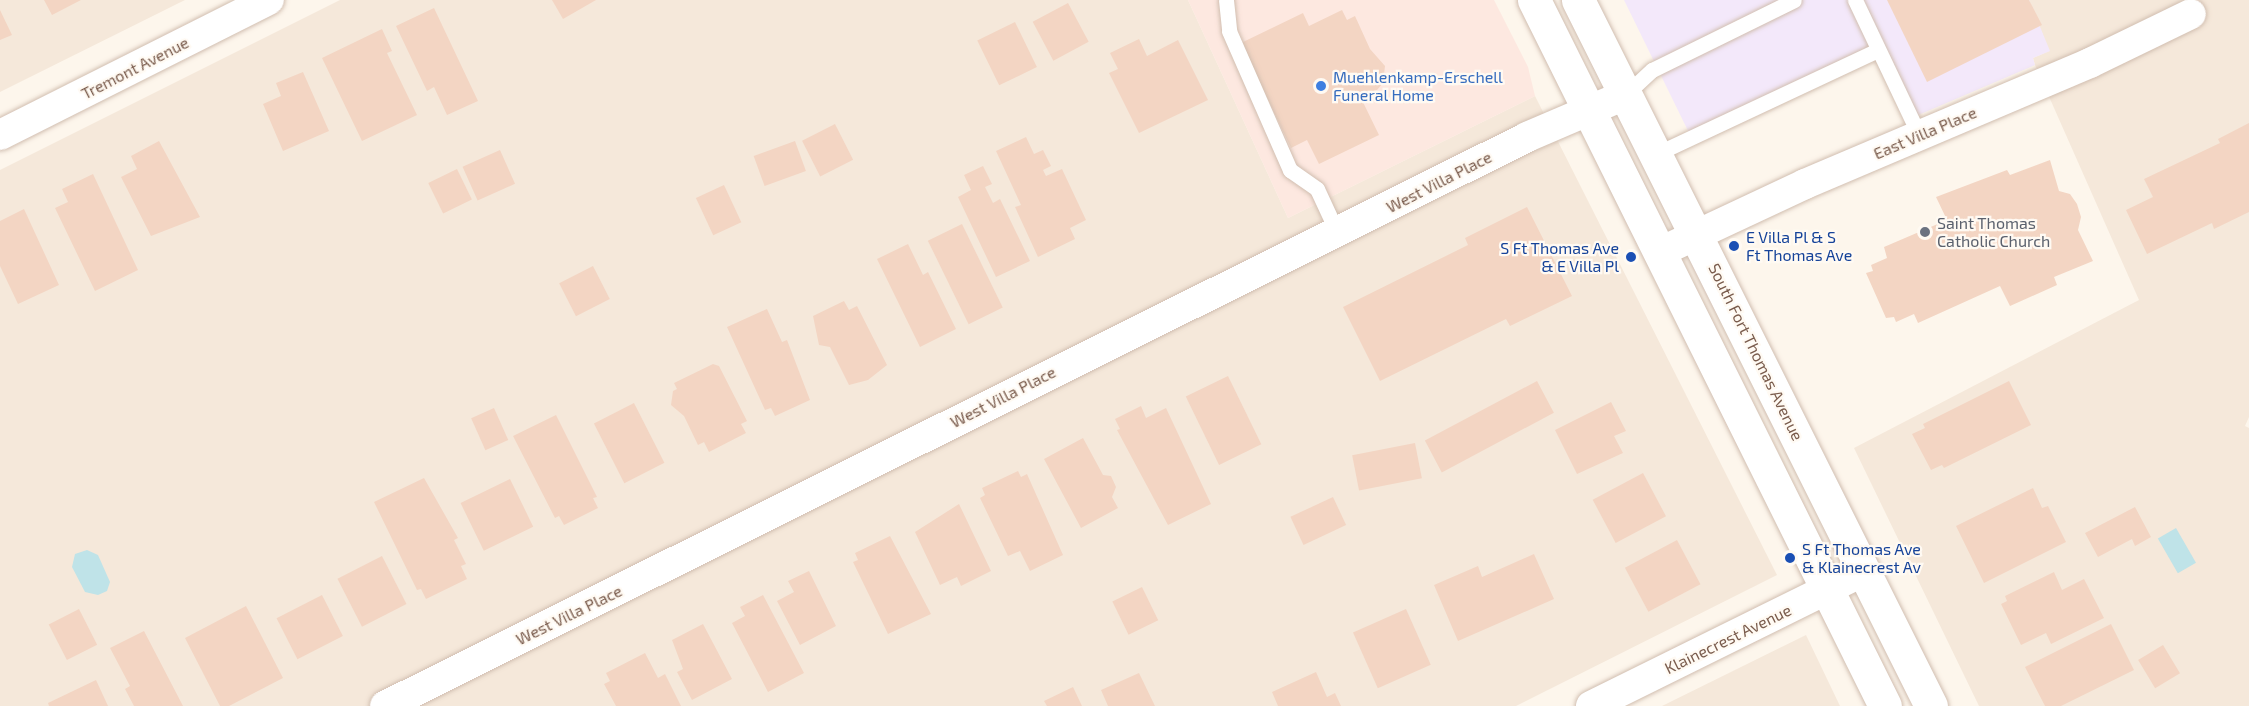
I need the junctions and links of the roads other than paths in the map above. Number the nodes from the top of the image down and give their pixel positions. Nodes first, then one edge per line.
1 (270, 0) edge
2 (1226, 0) edge
3 (1534, 0) edge
4 (1578, 0) edge
5 (1794, 0) edge
6 (1855, 0) edge
7 (2191, 14) dead end
8 (1878, 50) junction
9 (1625, 95) junction
10 (1588, 111) junction
11 (0, 135) edge
12 (1919, 135) junction
13 (1656, 154) junction
14 (1337, 232) junction
15 (1699, 236) junction
16 (1660, 252) junction
17 (1864, 571) junction
18 (1826, 589) junction
19 (385, 706) edge
20 (1591, 706) edge
21 (1885, 706) edge
22 (1931, 706) edge

1 - 11 street, Tremont Avenue
2 - 14 lane
3 - 10 main road
4 - 9 main road, South Fort Thomas Avenue
5 - 9 lane
6 - 8 lane
7 - 12 street, East Villa Place
8 - 12 lane
8 - 13 lane
9 - 10 street, West Villa Place
9 - 13 main road, South Fort Thomas Avenue
10 - 14 street, West Villa Place
10 - 16 main road
12 - 15 street, East Villa Place
13 - 15 main road, South Fort Thomas Avenue
14 - 19 street, West Villa Place
15 - 16 street, East Villa Place
15 - 17 main road, South Fort Thomas Avenue
16 - 18 main road
17 - 18 street, Klainecrest Avenue
17 - 22 main road, South Fort Thomas Avenue
18 - 20 street, Klainecrest Avenue
18 - 21 main road

